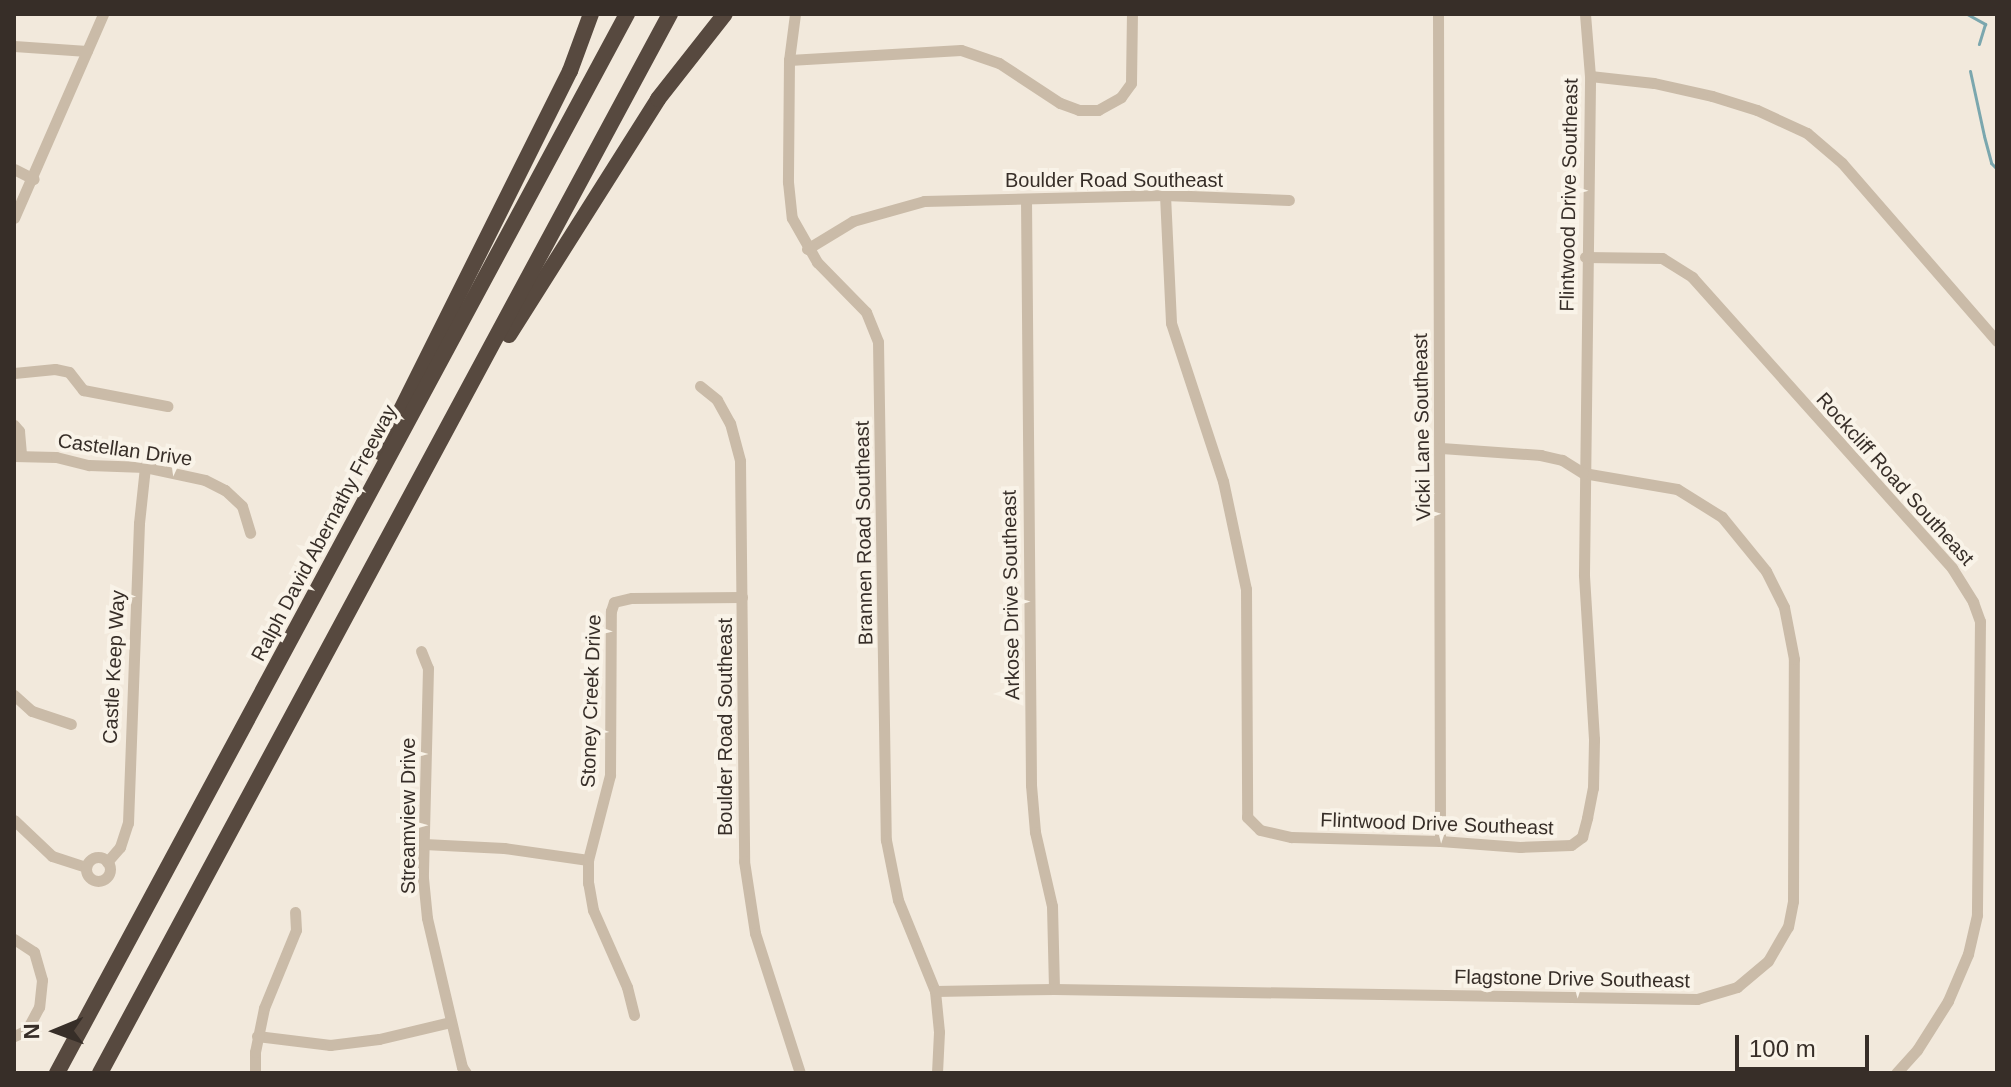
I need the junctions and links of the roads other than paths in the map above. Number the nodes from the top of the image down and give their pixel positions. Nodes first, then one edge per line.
1 (103, 14) edge
2 (591, 14) edge
3 (627, 14) edge
4 (670, 14) edge
5 (725, 14) edge
6 (795, 14) edge
7 (1132, 14) edge
8 (1438, 14) edge
9 (1585, 14) edge
10 (14, 46) edge
11 (87, 51) junction
12 (789, 60) junction
13 (1590, 76) junction
14 (14, 169) edge
15 (34, 179) junction
16 (1165, 195) junction
17 (1026, 199) junction
18 (1289, 200) dead end
19 (14, 218) edge
20 (807, 249) junction
21 (1585, 257) junction
22 (1997, 341) edge
23 (14, 373) edge
24 (700, 386) dead end
25 (167, 406) dead end
26 (14, 425) edge
27 (1441, 448) junction
28 (18, 456) edge
29 (145, 467) junction
30 (1583, 473) junction
31 (421, 479) junction
32 (250, 533) dead end
33 (336, 552) junction
34 (742, 597) junction
35 (421, 651) dead end
36 (14, 695) edge
37 (71, 724) dead end
38 (14, 820) edge
39 (1440, 841) junction
40 (424, 844) junction
41 (588, 860) junction
42 (107, 862) junction
43 (86, 867) junction
44 (295, 912) dead end
45 (14, 939) edge
46 (1054, 989) junction
47 (935, 991) junction
48 (634, 1015) dead end
49 (451, 1022) junction
50 (14, 1036) edge
51 (257, 1036) junction
52 (57, 1073) edge
53 (100, 1073) edge
54 (255, 1073) edge
55 (466, 1073) edge
56 (800, 1073) edge
57 (937, 1073) edge
58 (1896, 1073) edge

1 - 11 street
2 - 33 highway
3 - 33 highway, Ralph David Abernathy Freeway
4 - 31 highway
5 - 31 highway
6 - 12 street, Brannen Road Southeast
7 - 12 street
8 - 27 street, Vicki Lane Southeast
9 - 13 street, Flintwood Drive Southeast
10 - 11 street
11 - 15 street
12 - 20 street, Brannen Road Southeast
13 - 21 street, Flintwood Drive Southeast
13 - 22 street
14 - 15 street
15 - 19 street
16 - 17 street, Boulder Road Southeast
16 - 18 street, Boulder Road Southeast
16 - 39 street, Flintwood Drive Southeast
17 - 20 street, Boulder Road Southeast
17 - 46 street, Arkose Drive Southeast
20 - 47 street, Brannen Road Southeast
21 - 30 street, Flintwood Drive Southeast
21 - 58 street, Rockcliff Road Southeast
23 - 25 street
24 - 34 street, Boulder Road Southeast
26 - 28 street
27 - 30 street, Flagstone Drive Southeast
27 - 39 street, Vicki Lane Southeast
28 - 29 street, Castellan Drive
29 - 32 street, Castellan Drive
29 - 42 street, Castle Keep Way
30 - 39 street, Flintwood Drive Southeast
30 - 46 street, Flagstone Drive Southeast
31 - 53 highway
33 - 52 highway, Ralph David Abernathy Freeway
34 - 41 street, Stoney Creek Drive
34 - 56 street, Boulder Road Southeast
35 - 40 street, Streamview Drive
36 - 37 street
38 - 43 street
40 - 41 street
40 - 49 street, Streamview Drive
41 - 48 street, Stoney Creek Drive
42 - 43 street
42 - 43 street
44 - 51 street
45 - 50 street
46 - 47 street, Flagstone Drive Southeast
47 - 57 street, Brannen Road Southeast
49 - 51 street
49 - 55 street, Streamview Drive
51 - 54 street

